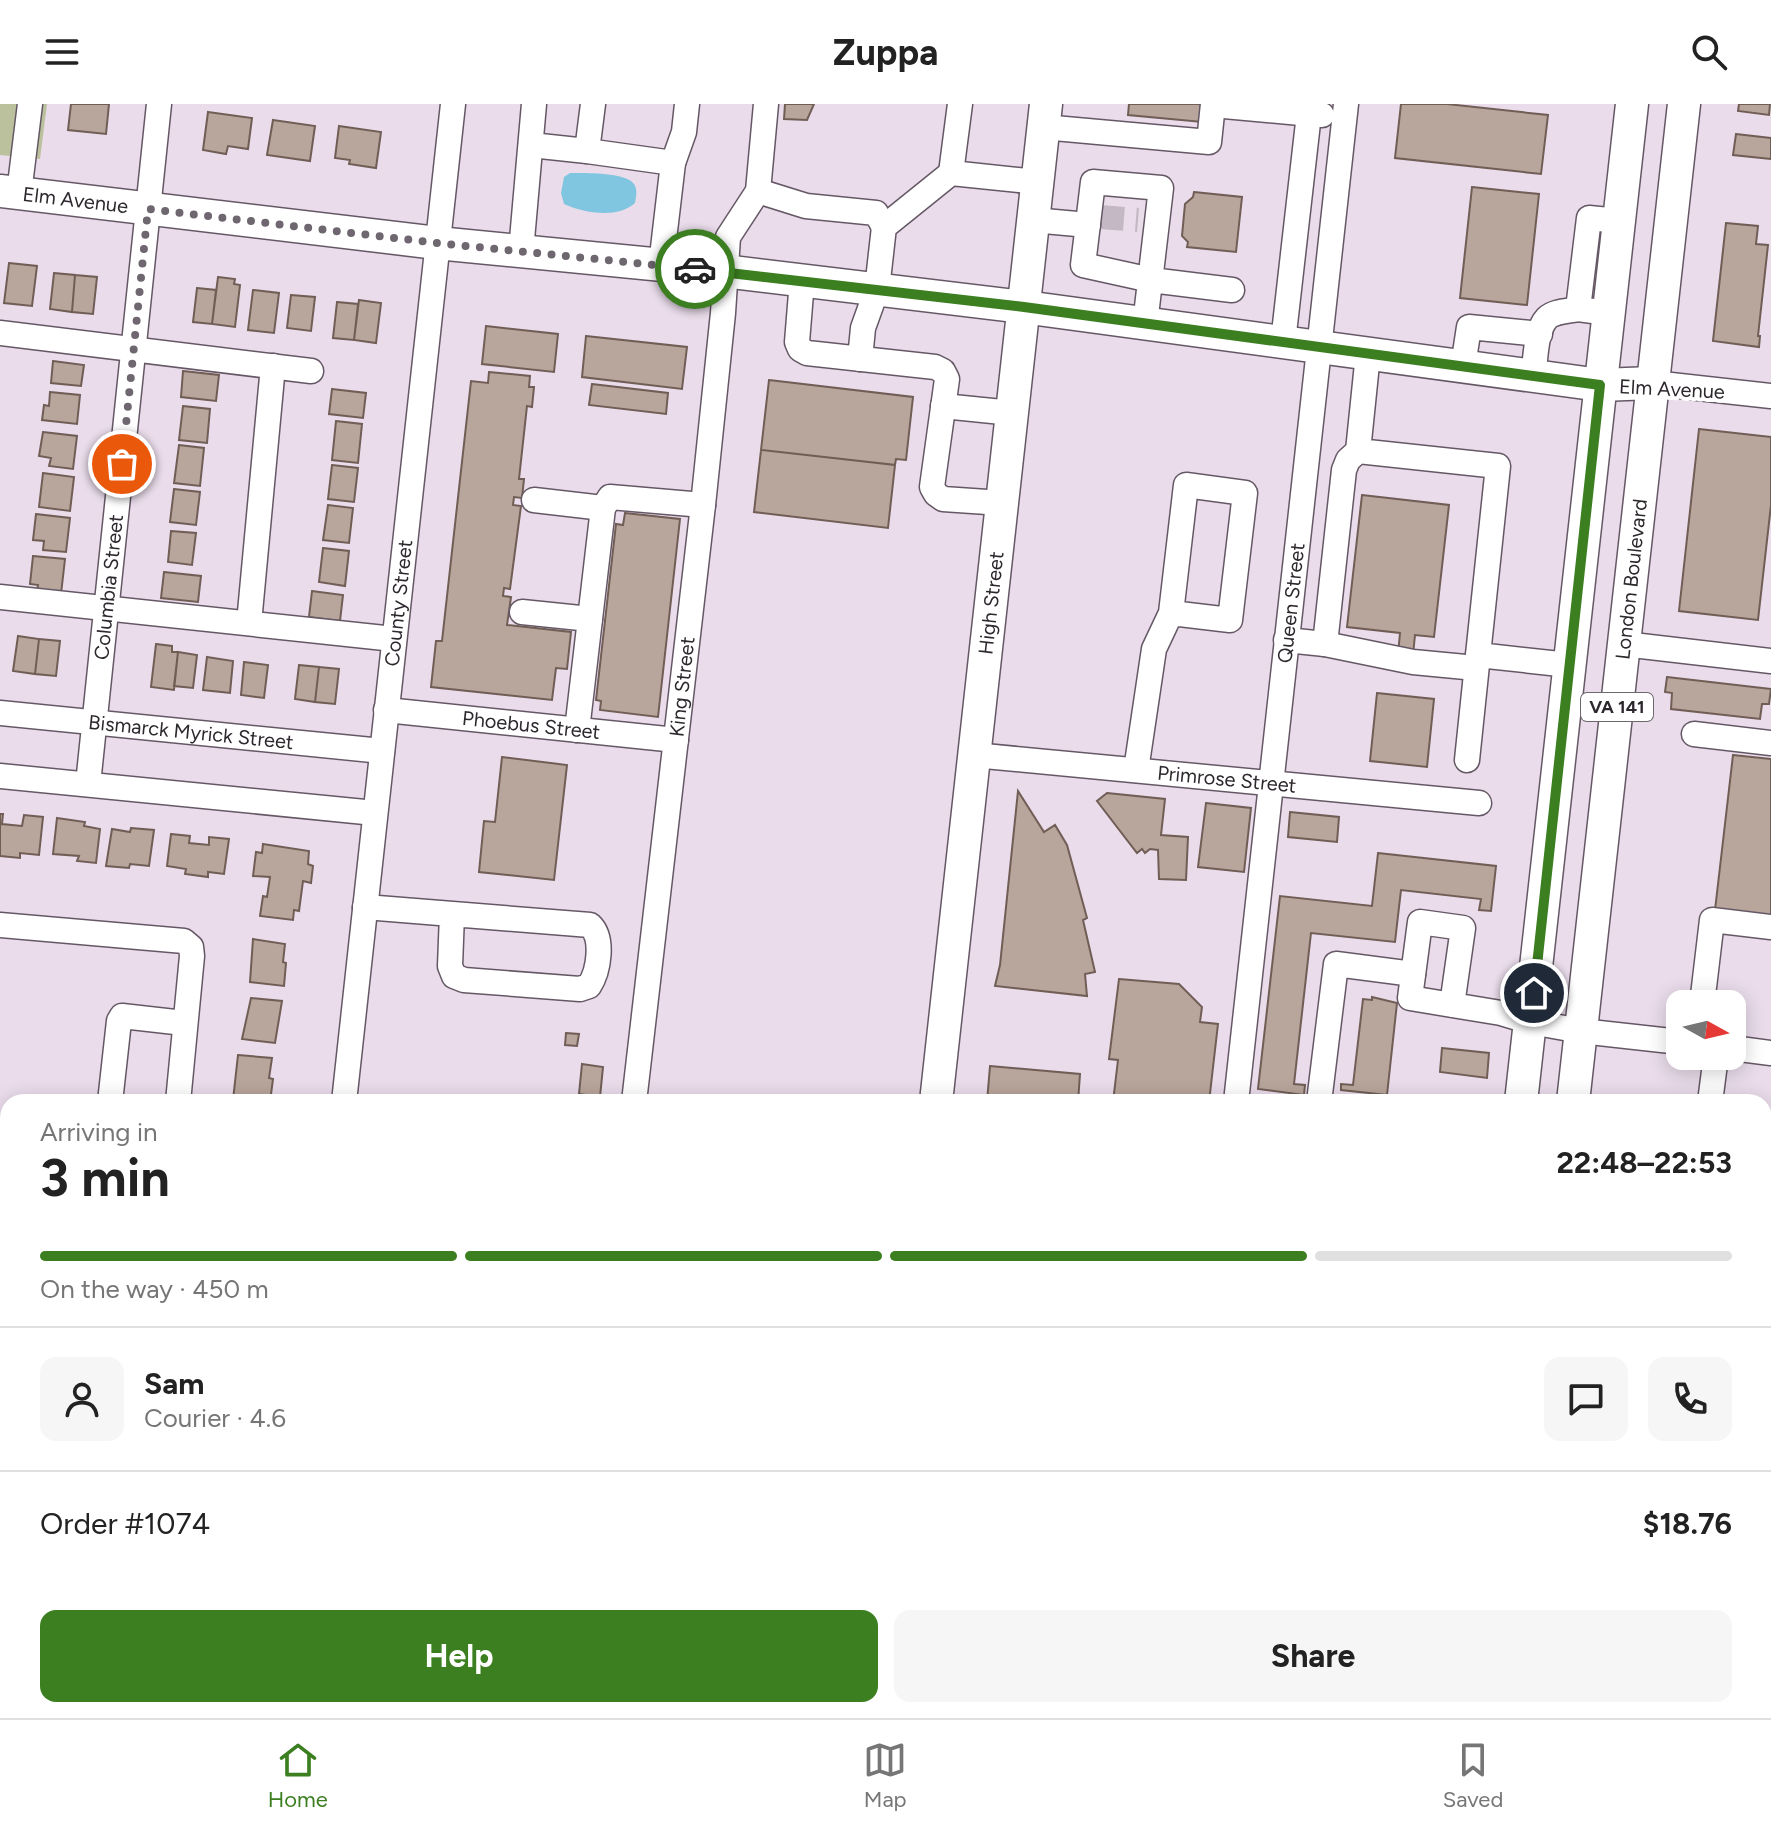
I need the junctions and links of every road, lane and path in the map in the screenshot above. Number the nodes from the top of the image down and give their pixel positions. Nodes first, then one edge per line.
1 (30, 104) edge
2 (159, 104) edge
3 (453, 104) edge
4 (534, 104) edge
5 (593, 104) edge
6 (687, 104) edge
7 (766, 104) edge
8 (960, 104) edge
9 (1213, 104) edge
10 (1632, 104) edge
11 (1684, 104) edge
12 (1346, 110) edge
13 (1309, 114) junction
14 (1044, 116) edge
15 (531, 145) junction
16 (587, 151) junction
17 (673, 163) junction
18 (951, 173) junction
19 (1037, 182) junction
20 (758, 191) junction
21 (10, 192) edge
22 (148, 209) junction
23 (1092, 219) junction
24 (1033, 220) junction
25 (884, 227) junction
26 (437, 243) junction
27 (521, 251) junction
28 (661, 265) junction
29 (724, 271) junction
30 (1151, 280) junction
31 (802, 281) junction
32 (877, 289) junction
33 (1232, 290) dead end
34 (1024, 307) junction
35 (1593, 311) junction
36 (1145, 324) junction
37 (0, 333) edge
38 (1540, 334) junction
39 (1283, 342) junction
40 (1319, 347) junction
41 (134, 349) junction
42 (1368, 354) junction
43 (860, 359) junction
44 (273, 366) junction
45 (1463, 366) junction
46 (311, 371) dead end
47 (1533, 376) junction
48 (1653, 383) junction
49 (1600, 385) junction
50 (1771, 396) edge
51 (943, 406) junction
52 (1012, 413) junction
53 (1358, 451) junction
54 (534, 500) dead end
55 (1002, 503) junction
56 (703, 505) junction
57 (603, 508) junction
58 (0, 597) edge
59 (107, 608) junction
60 (522, 612) dead end
61 (1171, 613) junction
62 (590, 619) junction
63 (249, 623) junction
64 (394, 639) junction
65 (1286, 640) junction
66 (1325, 644) junction
67 (1624, 644) junction
68 (1771, 661) edge
69 (1477, 662) junction
70 (1569, 665) junction
71 (386, 710) junction
72 (0, 713) edge
73 (95, 721) junction
74 (577, 730) junction
75 (1694, 734) dead end
76 (676, 740) junction
77 (1771, 743) edge
78 (382, 751) junction
79 (974, 755) junction
80 (1467, 760) dead end
81 (1136, 770) junction
82 (0, 776) edge
83 (1271, 783) junction
84 (88, 784) junction
85 (1479, 803) dead end
86 (375, 813) junction
87 (365, 907) junction
88 (452, 914) junction
89 (0, 925) edge
90 (1771, 927) edge
91 (1413, 974) junction
92 (1704, 990) edge
93 (1452, 1005) junction
94 (1531, 1022) junction
95 (184, 1023) junction
96 (1581, 1031) junction
97 (1666, 1040) edge
98 (1746, 1050) edge
99 (1771, 1053) edge
100 (1714, 1070) edge
101 (111, 1094) edge
102 (179, 1094) edge
103 (345, 1094) edge
104 (635, 1094) edge
105 (937, 1094) edge
106 (1237, 1094) edge
107 (1320, 1094) edge
108 (1522, 1094) edge
109 (1574, 1094) edge
110 (1711, 1094) edge

1 - 21 street
2 - 22 street, Columbia Street
3 - 26 street, County Street
4 - 15 street
5 - 16 street
6 - 17 street
7 - 20 street
8 - 18 street
9 - 13 street
9 - 14 street
10 - 35 main road, VA 141
11 - 48 main road, London Boulevard / VA 141
12 - 13 street
12 - 40 street, Queen Street
13 - 39 street
14 - 19 main road, High Street
15 - 16 street
15 - 27 street
16 - 17 street
17 - 28 street
18 - 19 street
18 - 25 street
19 - 24 main road, High Street
20 - 25 street
20 - 29 street, King Street
21 - 22 main road, Elm Avenue
22 - 26 main road, Elm Avenue
22 - 41 street, Columbia Street
23 - 24 street
23 - 30 street
23 - 30 street
24 - 34 main road, High Street
25 - 32 street
26 - 27 main road, Elm Avenue
26 - 64 street, County Street
27 - 28 main road, Elm Avenue
28 - 29 main road, Elm Avenue
29 - 31 main road, Elm Avenue
29 - 56 street, King Street
30 - 33 street
30 - 36 street
31 - 32 main road, Elm Avenue
31 - 43 street
32 - 34 main road, Elm Avenue
32 - 43 street
34 - 36 main road, Elm Avenue
34 - 52 main road, High Street
35 - 38 street
35 - 49 main road, VA 141
36 - 39 main road, Elm Avenue
37 - 41 street
38 - 45 street
38 - 47 street
39 - 40 main road, Elm Avenue
40 - 42 main road, Elm Avenue
40 - 65 street, Queen Street
41 - 44 street
41 - 59 street, Columbia Street
42 - 45 main road, Elm Avenue
42 - 53 street
43 - 51 street
44 - 46 street
44 - 63 street
45 - 47 main road, Elm Avenue
47 - 49 main road, Elm Avenue
48 - 49 main road, Elm Avenue
48 - 50 street, Elm Avenue
48 - 67 main road, London Boulevard / VA 141
49 - 70 main road, VA 141
51 - 52 street
51 - 55 street
52 - 55 main road, High Street
53 - 66 street
53 - 69 street
54 - 57 street
55 - 79 main road, High Street
56 - 57 street
56 - 76 street, King Street
57 - 62 street
58 - 59 street
59 - 63 street
59 - 73 street, Columbia Street
60 - 62 street
61 - 61 street
61 - 81 street
62 - 74 street
63 - 64 street
64 - 71 street, County Street
65 - 66 street
65 - 83 street, Queen Street
66 - 69 street
67 - 68 street
67 - 96 main road, London Boulevard / VA 141
69 - 70 street
69 - 80 street
70 - 94 main road, VA 141
71 - 74 street, Phoebus Street
71 - 78 street, County Street
72 - 73 street, Bismarck Myrick Street
73 - 78 street, Bismarck Myrick Street
73 - 84 street, Columbia Street
74 - 76 street, Phoebus Street
75 - 77 street
76 - 104 street, King Street
78 - 86 street, County Street
79 - 81 street, Primrose Street
79 - 105 main road, High Street
81 - 83 street, Primrose Street
82 - 84 street
83 - 85 street, Primrose Street
83 - 106 street, Queen Street
84 - 86 street
86 - 87 street, County Street
87 - 88 street
87 - 103 street, County Street
88 - 88 street
89 - 95 street
90 - 92 street
91 - 93 street
91 - 93 street
91 - 107 street
93 - 94 street
94 - 96 street
94 - 108 main road, VA 141
95 - 101 street
95 - 102 street
96 - 97 street
96 - 109 main road, London Boulevard / VA 141
98 - 99 street
100 - 110 street

